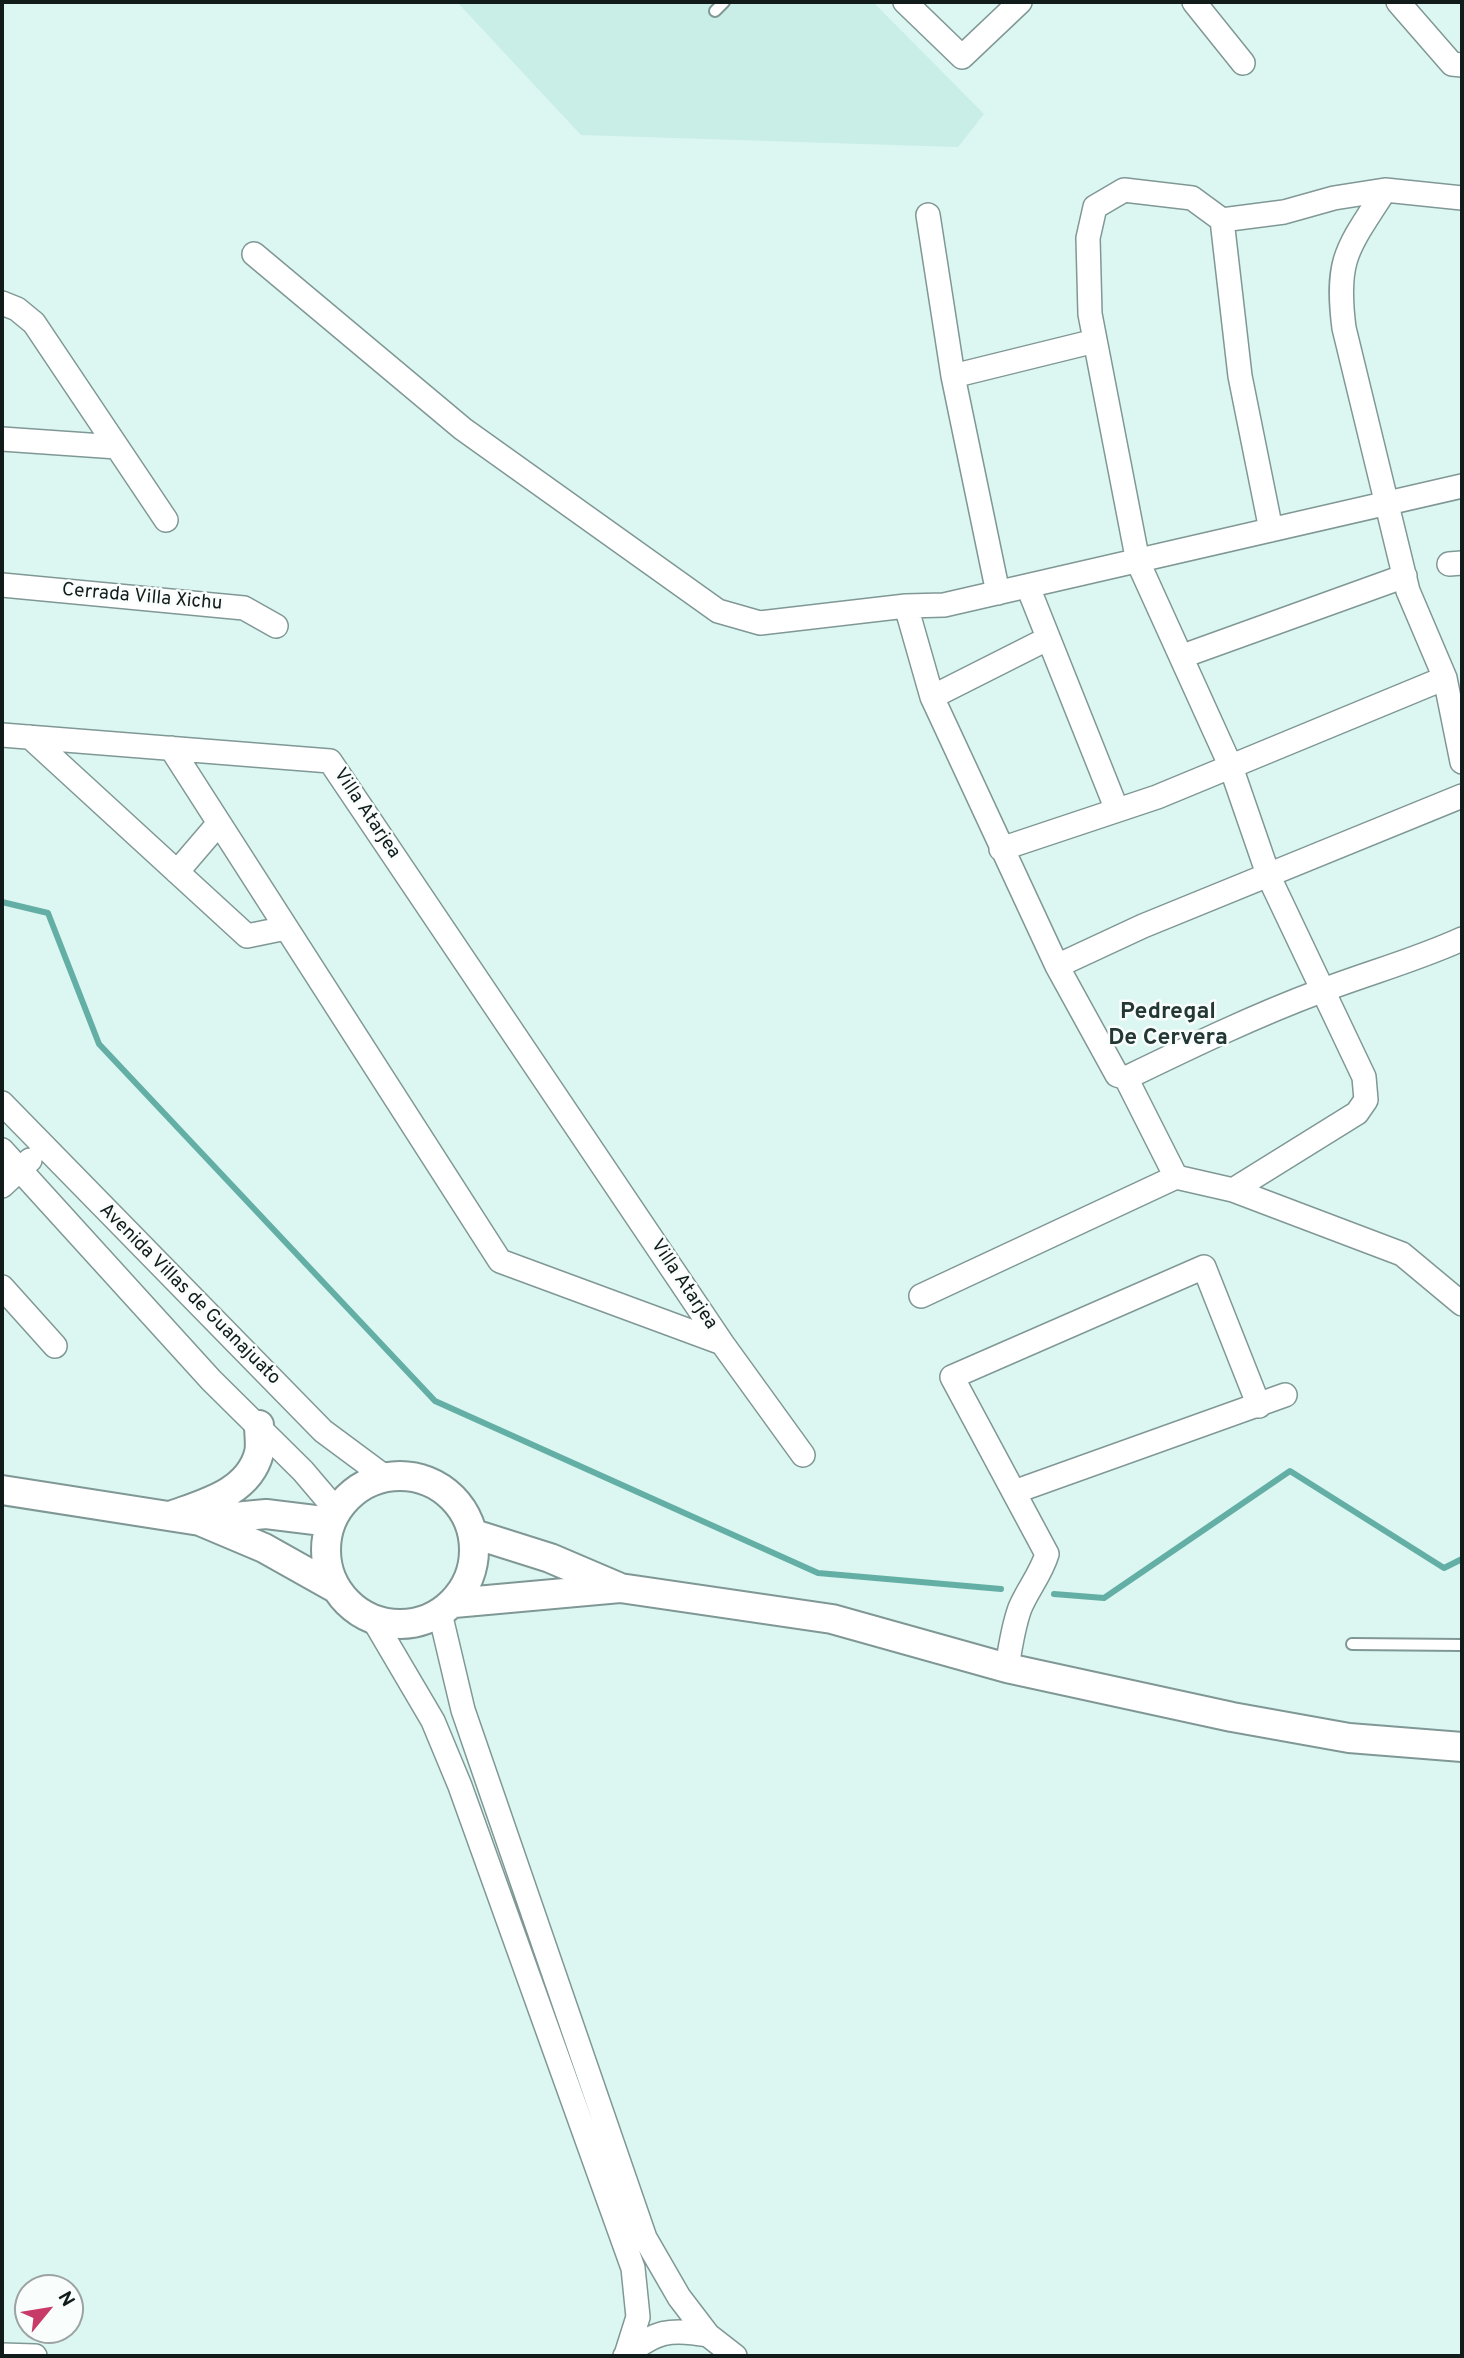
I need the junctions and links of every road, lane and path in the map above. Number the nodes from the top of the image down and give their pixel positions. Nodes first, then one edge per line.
1 (724, 2) edge
2 (905, 2) edge
3 (1020, 2) edge
4 (1194, 2) edge
5 (1398, 2) edge
6 (715, 11) dead end
7 (1243, 63) dead end
8 (1462, 65) edge
9 (1385, 190) junction
10 (1462, 198) edge
11 (928, 215) dead end
12 (1222, 220) junction
13 (254, 254) dead end
14 (2, 303) edge
15 (1095, 341) junction
16 (953, 376) junction
17 (2, 439) edge
18 (117, 447) junction
19 (1462, 486) edge
20 (1387, 503) junction
21 (166, 520) dead end
22 (1271, 530) junction
23 (1138, 562) junction
24 (1405, 576) junction
25 (2, 584) edge
26 (1028, 587) junction
27 (998, 593) junction
28 (906, 606) junction
29 (276, 626) dead end
30 (1047, 639) junction
31 (1182, 656) junction
32 (1445, 678) junction
33 (932, 697) junction
34 (2, 735) edge
35 (30, 737) junction
36 (171, 748) junction
37 (1462, 762) edge
38 (1231, 767) junction
39 (1462, 796) edge
40 (1117, 810) junction
41 (219, 823) junction
42 (1001, 849) junction
43 (177, 872) junction
44 (1269, 877) junction
45 (286, 928) junction
46 (1462, 939) edge
47 (1057, 966) junction
48 (1322, 990) junction
49 (1126, 1079) junction
50 (2, 1103) edge
51 (43, 1148) junction
52 (2, 1150) edge
53 (20, 1170) junction
54 (1176, 1178) junction
55 (2, 1186) edge
56 (1233, 1189) junction
57 (2, 1287) edge
58 (921, 1296) dead end
59 (1462, 1304) edge
60 (722, 1343) junction
61 (55, 1346) dead end
62 (1285, 1395) dead end
63 (1259, 1406) junction
64 (259, 1425) junction
65 (803, 1455) dead end
66 (385, 1477) junction
67 (2, 1490) edge
68 (1014, 1492) junction
69 (173, 1515) junction
70 (334, 1516) junction
71 (200, 1521) junction
72 (474, 1534) junction
73 (620, 1588) junction
74 (337, 1589) junction
75 (447, 1608) junction
76 (373, 1619) junction
77 (1352, 1644) dead end
78 (1462, 1645) edge
79 (1007, 1668) junction
80 (1462, 1747) edge
81 (708, 2335) junction
82 (737, 2355) edge
83 (2, 2356) edge
84 (35, 2356) edge
85 (625, 2356) edge

1 - 6 lane
2 - 3 street
4 - 7 street
5 - 8 street
9 - 10 street
9 - 12 street
9 - 20 street
11 - 16 street
12 - 15 street
12 - 22 street
13 - 28 street
14 - 18 street
15 - 16 street
15 - 23 street
16 - 27 street
17 - 18 street
18 - 21 street
19 - 20 street
20 - 22 street
20 - 24 street
22 - 23 street
23 - 26 street
23 - 31 street
24 - 31 street
24 - 32 street
25 - 29 street, Cerrada Villa Xichu
26 - 27 street
26 - 30 street
27 - 28 street
28 - 33 street
30 - 33 street
30 - 40 street
31 - 38 street
32 - 37 street
32 - 38 street
33 - 42 street
34 - 35 street, Villa Atarjea
35 - 36 street, Villa Atarjea
35 - 43 street
36 - 41 street, Villa Atarjea
36 - 60 street, Villa Atarjea
38 - 40 street
38 - 44 street
39 - 44 street
40 - 42 street
41 - 43 street
41 - 45 street, Villa Atarjea
42 - 47 street
43 - 45 street
44 - 47 street
44 - 48 street
45 - 60 street, Villa Atarjea
46 - 48 street
47 - 49 street
48 - 49 street
48 - 56 street
49 - 54 street
50 - 51 street, Avenida Villas de Guanajuato
51 - 53 street
51 - 66 street, Avenida Villas de Guanajuato
52 - 53 street, Avenida Villas de Guanajuato
53 - 55 street
53 - 64 street, Avenida Villas de Guanajuato
54 - 56 street
54 - 58 street
56 - 59 street
57 - 61 street
60 - 65 street
62 - 63 street
63 - 68 street
63 - 68 street
64 - 69 street
64 - 70 street, Avenida Villas de Guanajuato
66 - 70 street
66 - 72 street
67 - 69 street
68 - 79 street
69 - 71 street
70 - 71 street
70 - 74 street
71 - 74 street
72 - 73 street
72 - 75 street
73 - 75 street
73 - 79 street
74 - 76 street
75 - 76 street
75 - 81 street
76 - 85 street
77 - 78 lane
79 - 80 street
81 - 82 street
81 - 85 street
83 - 84 street

